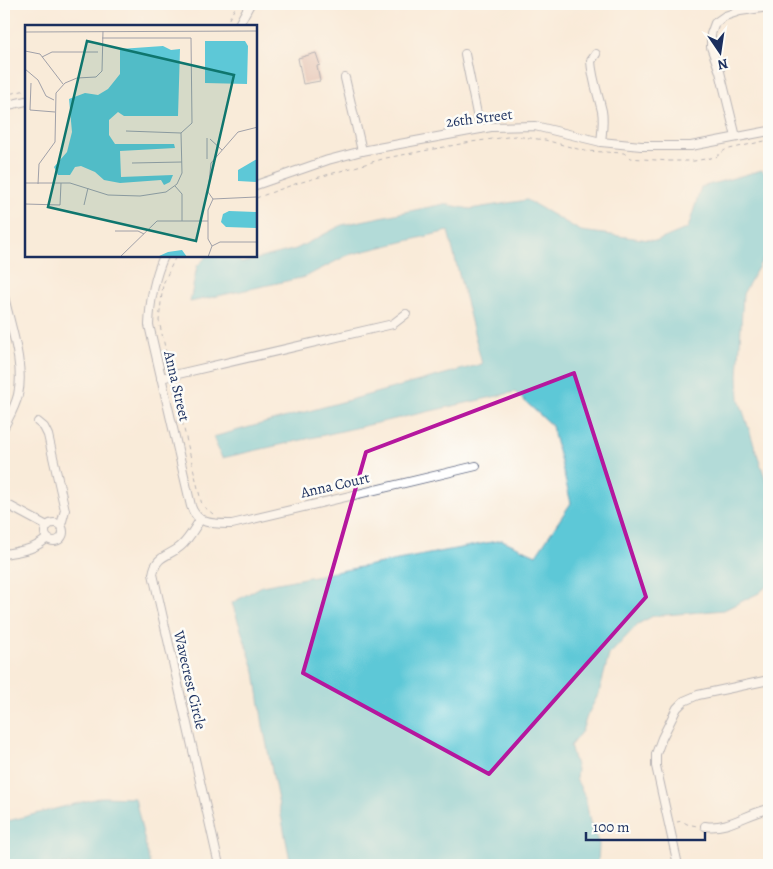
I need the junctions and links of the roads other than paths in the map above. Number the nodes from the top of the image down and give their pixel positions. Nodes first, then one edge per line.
1 (250, 4) edge
2 (769, 7) edge
3 (239, 25) edge
4 (465, 54) dead end
5 (596, 54) dead end
6 (346, 78) dead end
7 (25, 101) edge
8 (4, 106) edge
9 (480, 129) junction
10 (769, 131) edge
11 (736, 137) junction
12 (600, 142) junction
13 (362, 151) junction
14 (258, 184) edge
15 (163, 258) edge
16 (4, 296) edge
17 (406, 314) dead end
18 (161, 378) junction
19 (38, 422) dead end
20 (4, 427) edge
21 (476, 466) dead end
22 (4, 503) edge
23 (200, 520) junction
24 (61, 525) junction
25 (46, 526) junction
26 (47, 538) junction
27 (4, 554) edge
28 (769, 680) edge
29 (769, 809) edge
30 (705, 826) road end
31 (219, 865) edge
32 (678, 865) edge

1 - 3 street
2 - 11 street
4 - 9 street
5 - 12 street
6 - 13 street
7 - 8 street
9 - 12 street, 26th Street
9 - 13 street, 26th Street
10 - 11 street, 26th Street
11 - 12 street, 26th Street
13 - 14 street, 26th Street
15 - 18 street, Anna Street
16 - 20 street
17 - 18 street
18 - 23 street, Anna Street
19 - 24 street
21 - 23 street, Anna Court
22 - 25 street
23 - 31 street, Wavecrest Circle
24 - 25 street
24 - 26 street
25 - 26 street
26 - 27 street
28 - 32 street
29 - 30 street

